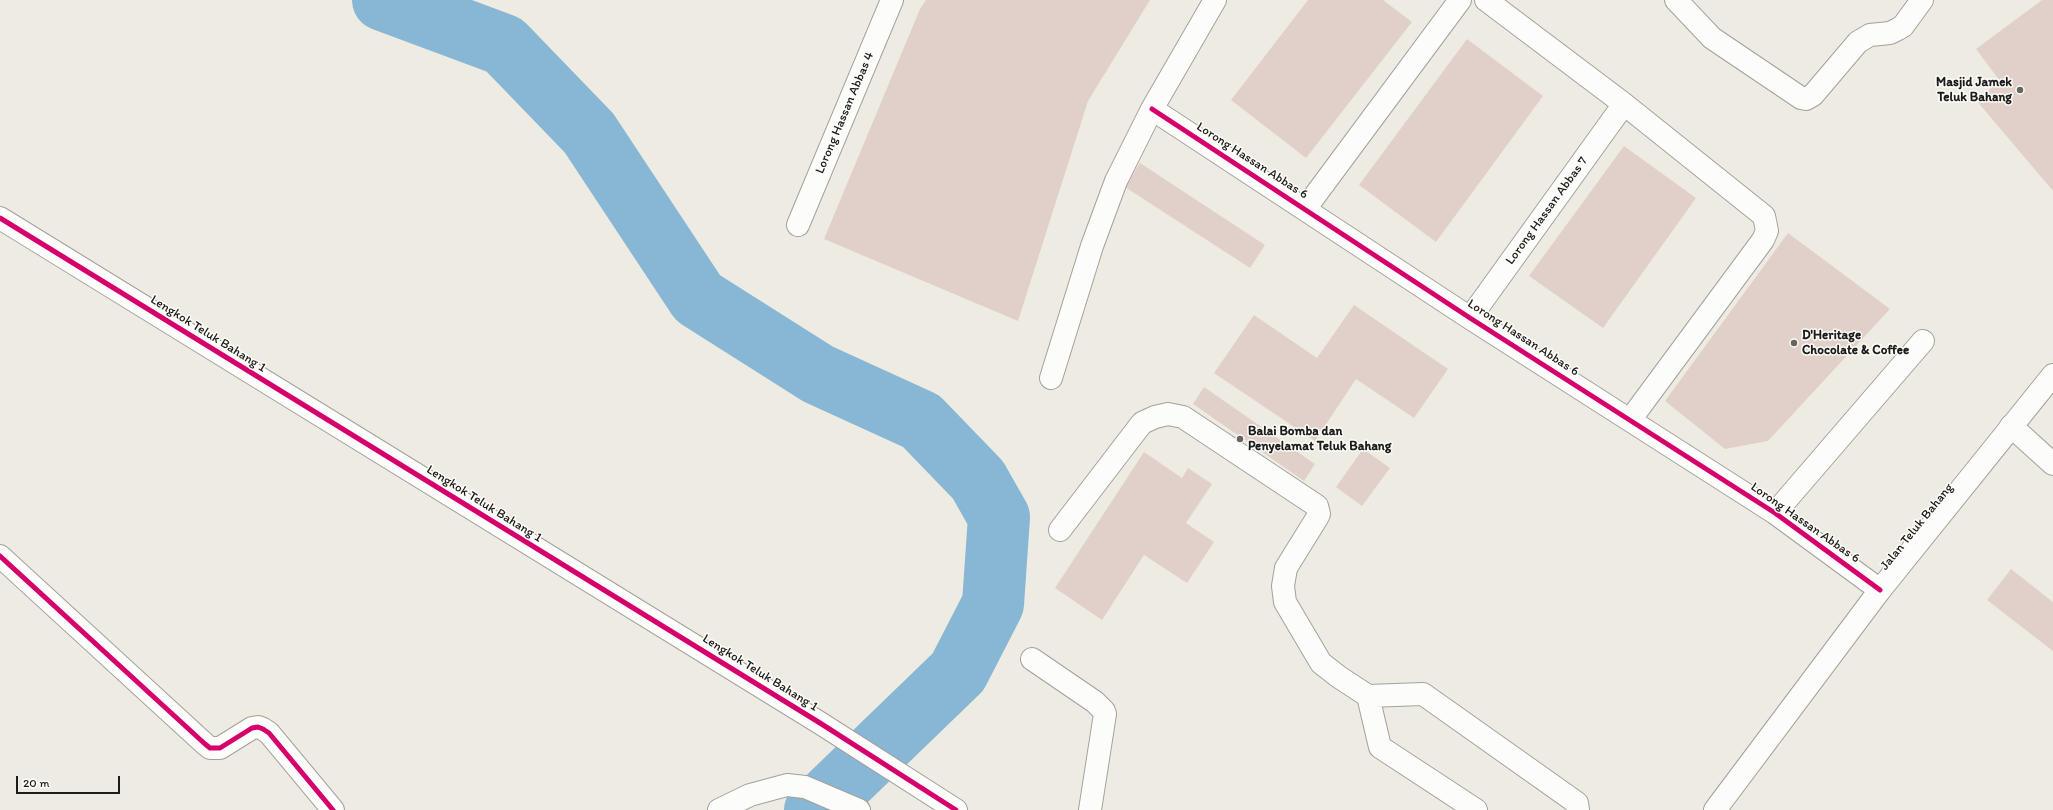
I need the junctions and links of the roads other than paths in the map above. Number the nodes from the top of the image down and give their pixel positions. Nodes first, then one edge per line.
1 (892, 0) edge
2 (1215, 0) edge
3 (1460, 0) edge
4 (1486, 0) edge
5 (1676, 0) edge
6 (1922, 0) edge
7 (1624, 104) junction
8 (1152, 109) junction
9 (1305, 209) junction
10 (0, 218) edge
11 (798, 225) dead end
12 (1470, 318) junction
13 (1923, 341) dead end
14 (2053, 375) edge
15 (1051, 378) dead end
16 (1630, 420) junction
17 (2011, 426) junction
18 (2053, 464) edge
19 (1775, 513) junction
20 (1060, 530) dead end
21 (0, 556) edge
22 (1880, 590) junction
23 (1032, 659) dead end
24 (1368, 696) junction
25 (855, 808) edge
26 (333, 810) edge
27 (719, 810) edge
28 (956, 810) edge
29 (1090, 810) edge
30 (1476, 810) edge
31 (1578, 810) edge
32 (1715, 810) edge

1 - 11 street, Lorong Hassan Abbas 4
2 - 8 street
3 - 9 street
4 - 7 street
5 - 6 street
7 - 12 street, Lorong Hassan Abbas 7
7 - 16 street
8 - 9 street, Lorong Hassan Abbas 6
8 - 15 street
9 - 12 street, Lorong Hassan Abbas 6
10 - 28 street, Lengkok Teluk Bahang 1
12 - 16 street, Lorong Hassan Abbas 6
13 - 19 street
14 - 17 street, Jalan Teluk Bahang
16 - 19 street, Lorong Hassan Abbas 6
17 - 18 street
17 - 22 street, Jalan Teluk Bahang
19 - 22 street, Lorong Hassan Abbas 6
20 - 24 street
21 - 26 street
22 - 32 street, Jalan Teluk Bahang
23 - 29 street
24 - 30 street
24 - 31 street
25 - 27 street

